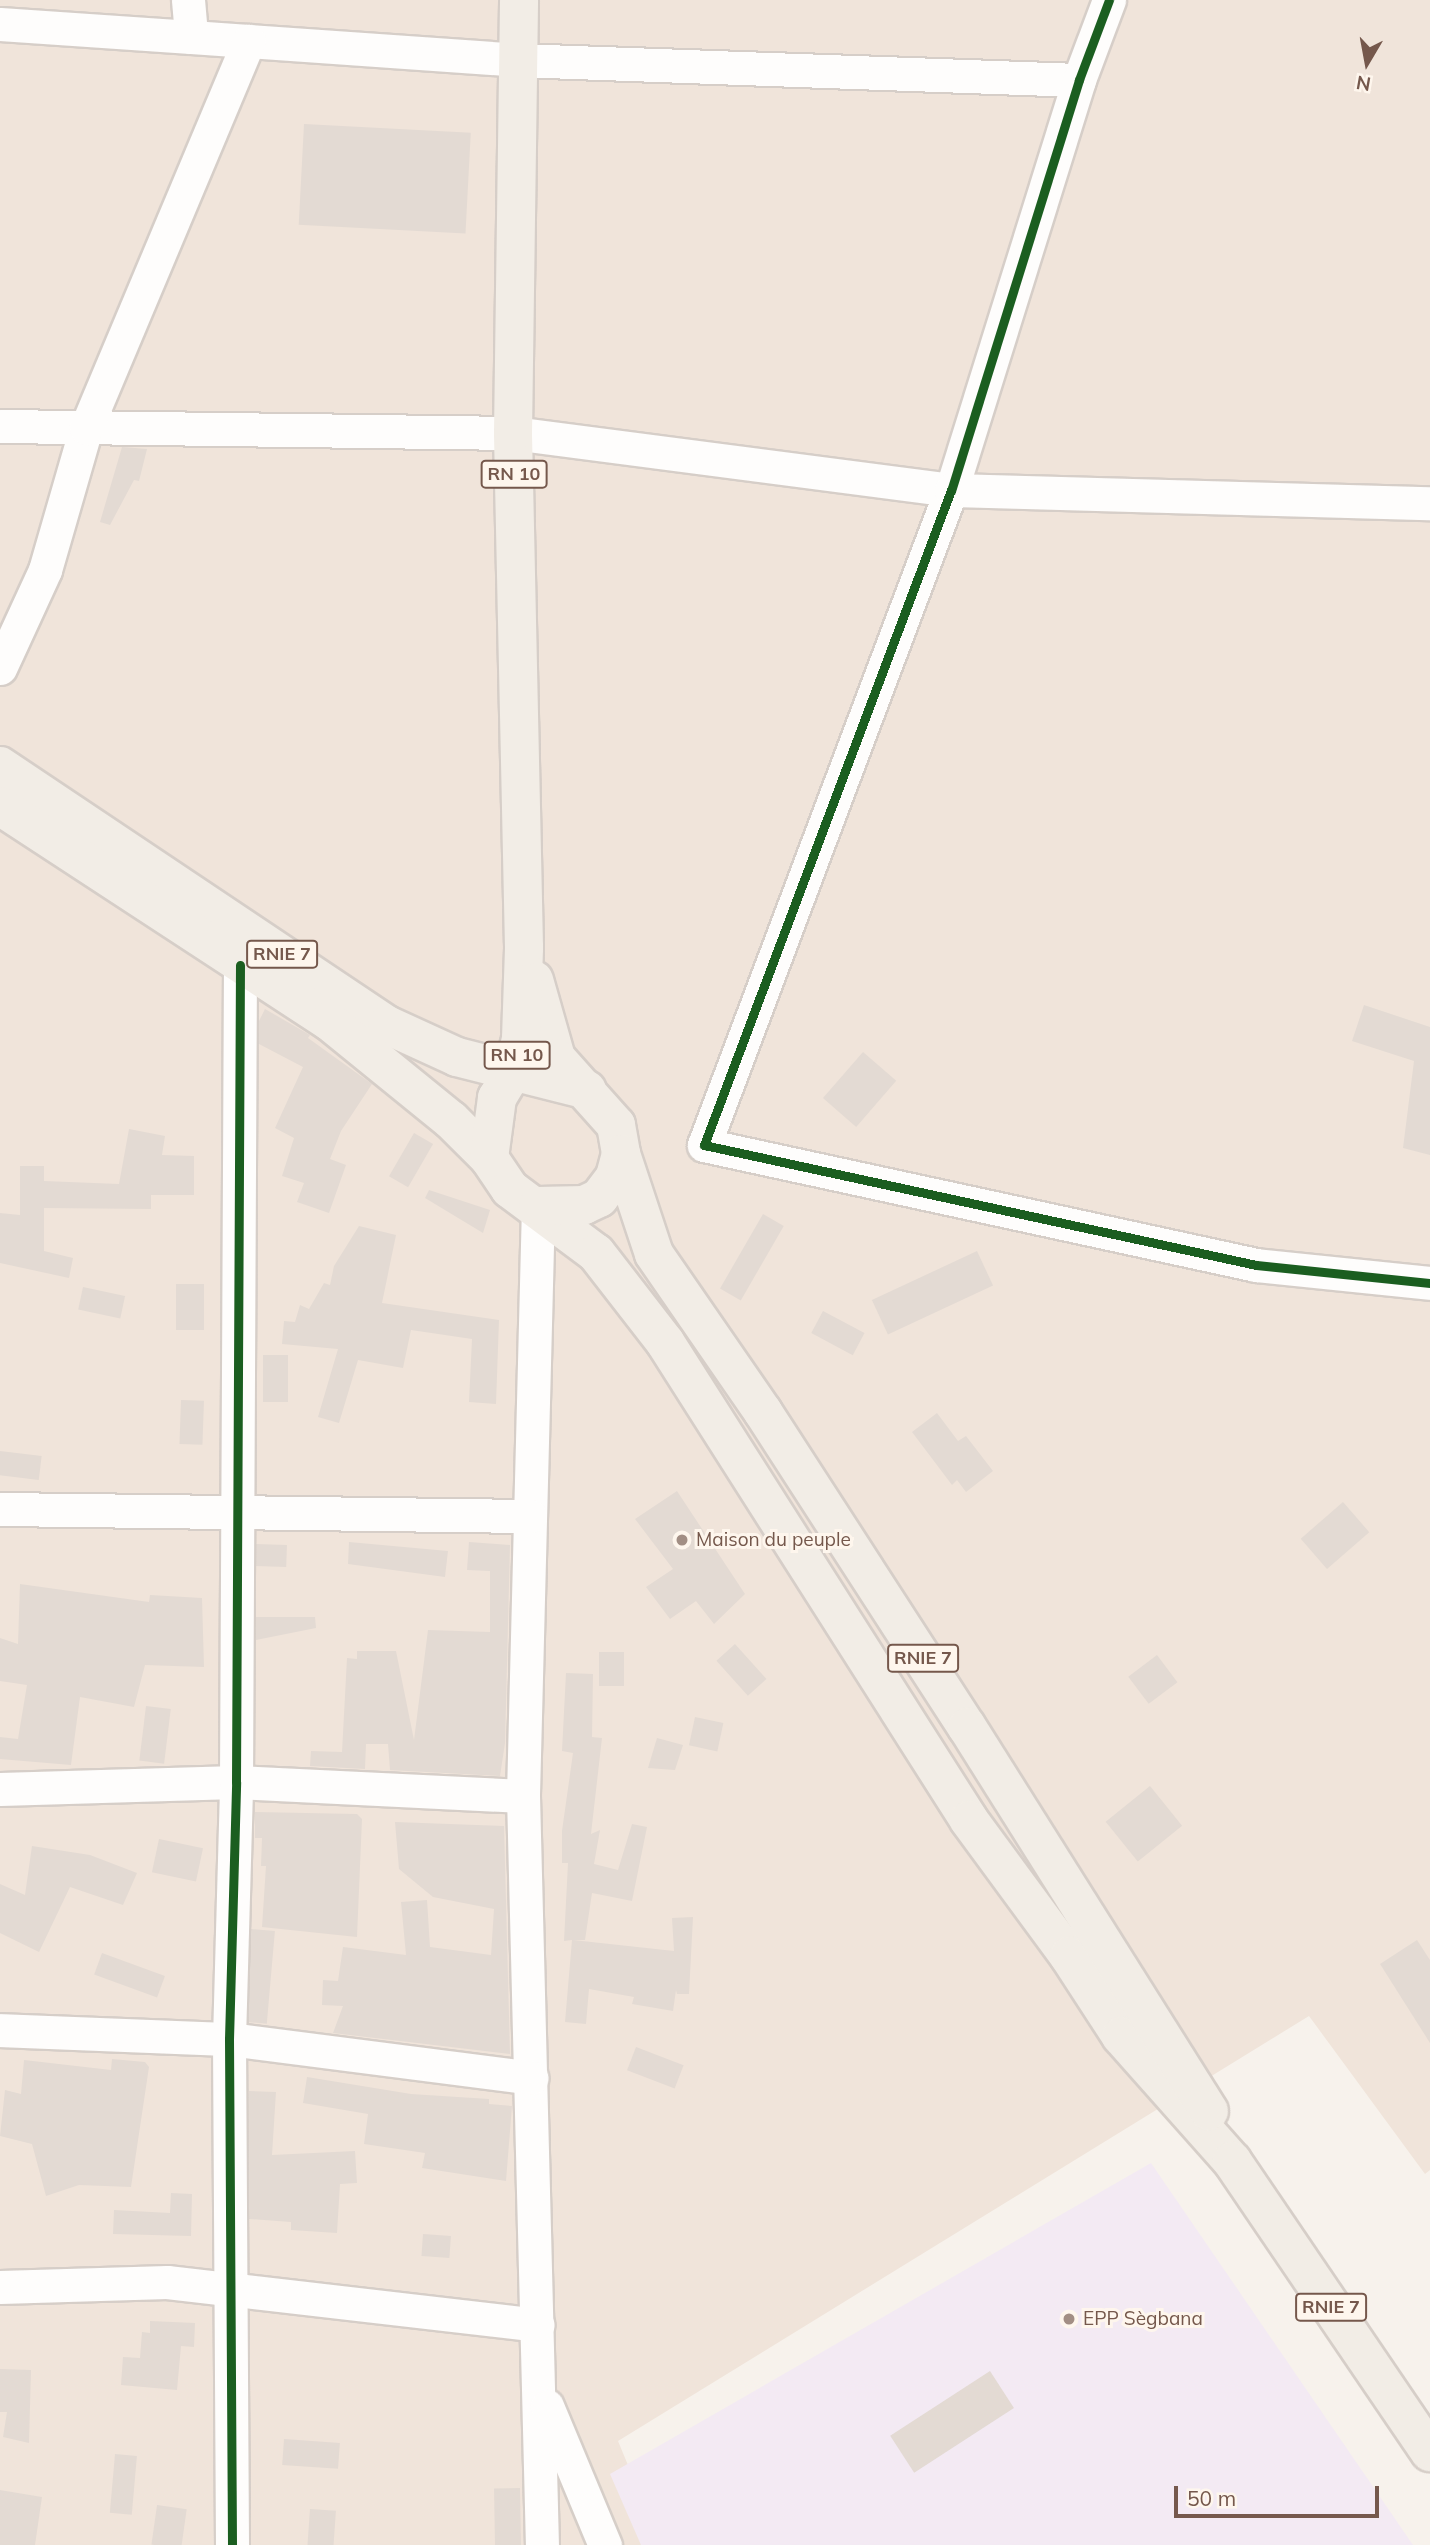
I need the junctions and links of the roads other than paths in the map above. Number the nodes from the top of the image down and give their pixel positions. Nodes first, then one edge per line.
1 (188, 0) edge
2 (519, 0) edge
3 (1109, 0) edge
4 (0, 24) edge
5 (191, 37) junction
6 (249, 41) junction
7 (517, 60) junction
8 (1079, 80) junction
9 (0, 426) edge
10 (86, 428) junction
11 (513, 433) junction
12 (951, 490) junction
13 (1430, 503) edge
14 (0, 668) edge
15 (0, 766) edge
16 (0, 806) edge
17 (524, 947) junction
18 (240, 965) junction
19 (513, 1071) junction
20 (587, 1090) junction
21 (621, 1154) junction
22 (489, 1158) junction
23 (538, 1206) junction
24 (1430, 1283) edge
25 (0, 1509) edge
26 (237, 1513) junction
27 (530, 1516) junction
28 (236, 1782) junction
29 (0, 1789) edge
30 (523, 1796) junction
31 (0, 2030) edge
32 (229, 2039) junction
33 (532, 2078) junction
34 (1232, 2161) junction
35 (0, 2287) edge
36 (233, 2291) junction
37 (538, 2325) junction
38 (539, 2387) junction
39 (1430, 2452) edge
40 (232, 2545) edge
41 (542, 2545) edge
42 (605, 2545) edge

1 - 5 street
2 - 7 main road, RN 10
3 - 8 street
4 - 5 street
5 - 6 street
6 - 7 street
6 - 10 street
7 - 8 street
7 - 11 main road, RN 10
8 - 12 street
9 - 10 street
10 - 11 street
10 - 14 street
11 - 12 street
11 - 17 main road, RN 10
12 - 13 street
12 - 24 street
15 - 19 main road, RNIE 7 / RNIE 7
16 - 18 main road, RNIE 7 / RNIE 7
17 - 19 main road, RN 10
17 - 20 main road, RN 10
18 - 22 main road, RNIE 7 / RNIE 7
18 - 26 street
19 - 20 main road, RNIE 7 / RNIE 7
19 - 22 main road, RN 10
20 - 21 main road, RN 10
21 - 23 main road
21 - 34 main road, RNIE 7 / RNIE 7
22 - 23 main road, RNIE 7 / RNIE 7
23 - 27 street
23 - 34 main road, RNIE 7 / RNIE 7
25 - 26 street
26 - 27 street
26 - 28 street
27 - 30 street
28 - 29 street
28 - 30 street
28 - 32 street
30 - 33 street
31 - 32 street
32 - 33 street
32 - 36 street
33 - 37 street
34 - 39 main road, RNIE 7 / RNIE 7
35 - 36 street
36 - 37 street
36 - 40 street
37 - 38 street
38 - 41 street
38 - 42 street

